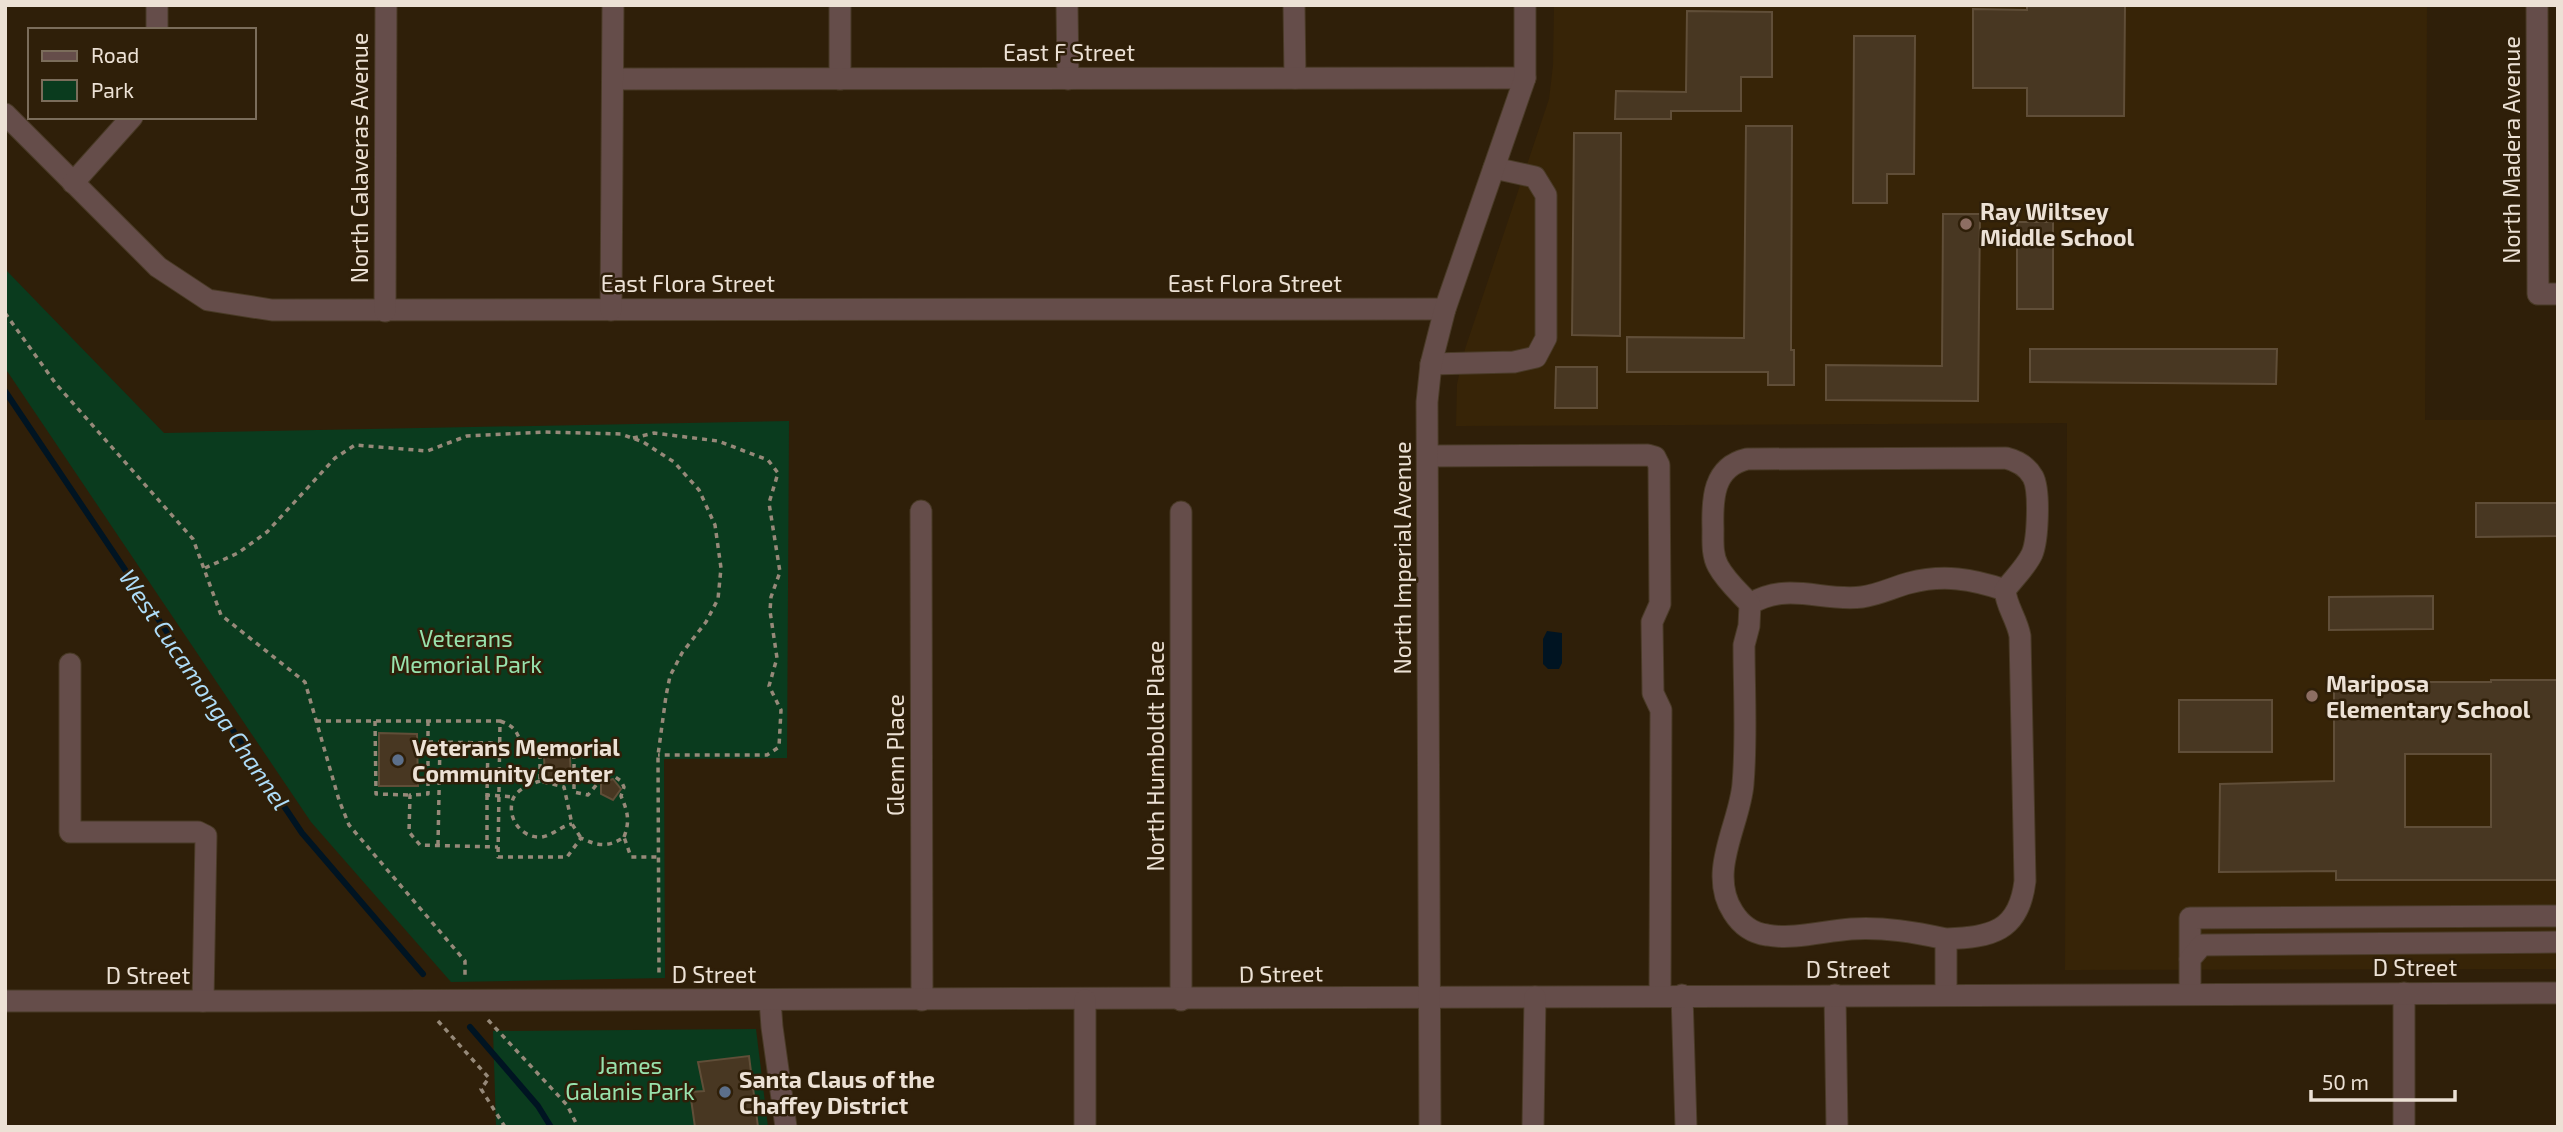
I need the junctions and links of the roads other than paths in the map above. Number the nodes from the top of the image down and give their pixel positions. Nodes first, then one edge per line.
1 (157, 5) edge
2 (386, 5) edge
3 (613, 5) edge
4 (840, 5) edge
5 (1067, 5) edge
6 (1294, 5) edge
7 (1525, 5) edge
8 (2537, 5) edge
9 (157, 28) edge
10 (1295, 78) junction
11 (1525, 78) junction
12 (614, 79) junction
13 (840, 79) junction
14 (1068, 79) junction
15 (5, 114) edge
16 (130, 119) edge
17 (1494, 168) junction
18 (73, 183) junction
19 (2548, 294) edge
20 (1445, 309) junction
21 (611, 310) junction
22 (385, 311) junction
23 (1431, 364) junction
24 (1428, 456) junction
25 (921, 511) dead end
26 (1181, 512) dead end
27 (2005, 590) junction
28 (1750, 604) junction
29 (70, 664) dead end
30 (2558, 916) edge
31 (1946, 939) junction
32 (2558, 942) edge
33 (2190, 959) junction
34 (2404, 993) junction
35 (2558, 993) edge
36 (2190, 994) junction
37 (1835, 995) junction
38 (1946, 995) junction
39 (1660, 996) junction
40 (1682, 996) junction
41 (1535, 997) junction
42 (1429, 998) junction
43 (771, 1000) junction
44 (922, 1000) junction
45 (1085, 1000) junction
46 (1181, 1000) junction
47 (5, 1001) edge
48 (203, 1001) junction
49 (786, 1127) edge
50 (1085, 1127) edge
51 (1430, 1127) edge
52 (1533, 1127) edge
53 (1686, 1127) edge
54 (1837, 1127) edge
55 (2404, 1127) edge

1 - 9 street
2 - 22 street, North Calaveras Avenue
3 - 12 street
4 - 13 street
5 - 14 street
6 - 10 street
7 - 11 street, North Imperial Avenue
8 - 19 street, North Madera Avenue
10 - 11 street, East F Street
10 - 14 street, East F Street
11 - 17 street, North Imperial Avenue
12 - 13 street, East F Street
12 - 21 street
13 - 14 street, East F Street
15 - 18 street, East Flora Street
16 - 18 street
17 - 20 street, North Imperial Avenue
17 - 23 street
18 - 22 street, East Flora Street
20 - 21 street, East Flora Street
20 - 23 street, North Imperial Avenue
21 - 22 street, East Flora Street
23 - 24 street, North Imperial Avenue
24 - 39 street
24 - 42 street, North Imperial Avenue
25 - 44 street, Glenn Place
26 - 46 street, North Humboldt Place
27 - 28 street
27 - 28 street
27 - 31 street
28 - 31 street
29 - 48 street
30 - 33 street
31 - 38 street
32 - 33 street
33 - 36 street
34 - 35 street, D Street
34 - 36 street, D Street
34 - 55 street
36 - 38 street, D Street
37 - 38 street, D Street
37 - 40 street, D Street
37 - 54 street
39 - 40 street, D Street
39 - 41 street, D Street
40 - 53 street
41 - 42 street, D Street
41 - 52 street
42 - 46 street, D Street
42 - 51 street, North Imperial Avenue
43 - 44 street, D Street
43 - 48 street, D Street
43 - 49 street
44 - 45 street, D Street
45 - 46 street, D Street
45 - 50 street
47 - 48 street, D Street

